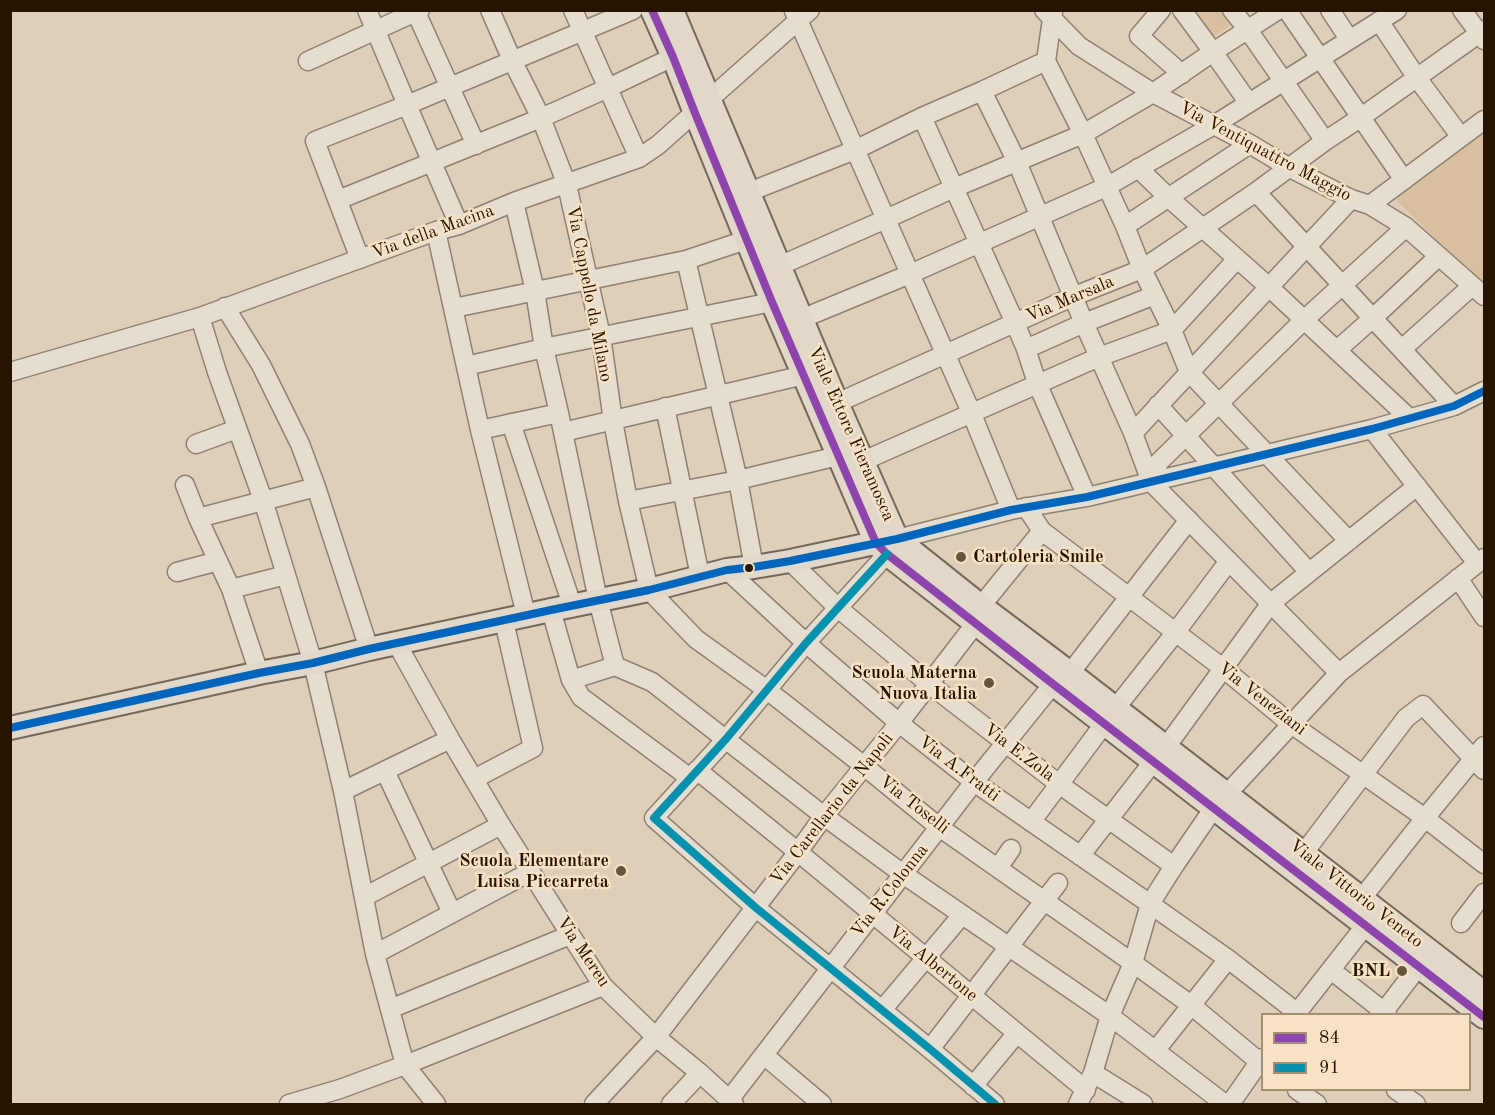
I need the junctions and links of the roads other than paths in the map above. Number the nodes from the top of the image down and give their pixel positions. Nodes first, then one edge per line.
1 (367, 10) edge
2 (490, 10) edge
3 (573, 10) edge
4 (633, 10) edge
5 (652, 10) edge
6 (672, 10) edge
7 (1161, 10) edge
8 (1182, 10) edge
9 (1232, 10) edge
10 (1278, 10) edge
11 (1287, 10) edge
12 (1330, 10) edge
13 (1397, 10) edge
14 (1462, 10) edge
15 (417, 11) edge
16 (1050, 13) edge
17 (801, 14) edge
18 (1379, 21) junction
19 (1248, 30) junction
20 (376, 31) junction
21 (582, 31) junction
22 (1483, 35) edge
23 (1349, 39) junction
24 (1213, 52) junction
25 (674, 57) junction
26 (1320, 59) junction
27 (512, 60) junction
28 (308, 61) dead end
29 (1046, 61) junction
30 (1182, 74) junction
31 (1417, 78) junction
32 (1283, 81) junction
33 (450, 87) junction
34 (608, 88) junction
35 (982, 91) junction
36 (1154, 93) junction
37 (1248, 102) junction
38 (407, 105) junction
39 (702, 106) junction
40 (922, 117) junction
41 (541, 118) junction
42 (1360, 118) junction
43 (1485, 120) edge
44 (1214, 124) junction
45 (1083, 134) junction
46 (1461, 137) junction
47 (1325, 141) junction
48 (1250, 144) junction
49 (476, 145) junction
50 (855, 150) junction
51 (639, 158) junction
52 (1017, 162) junction
53 (432, 163) junction
54 (1288, 167) junction
55 (1138, 168) junction
56 (1404, 180) junction
57 (567, 185) junction
58 (1106, 187) junction
59 (954, 188) junction
60 (749, 192) junction
61 (1256, 192) junction
62 (1169, 198) junction
63 (1351, 199) junction
64 (338, 200) junction
65 (514, 202) junction
66 (1370, 205) junction
67 (1040, 217) junction
68 (886, 219) junction
69 (459, 225) junction
70 (1125, 226) junction
71 (1406, 226) junction
72 (1202, 228) junction
73 (436, 231) junction
74 (746, 240) junction
75 (979, 244) junction
76 (1307, 247) junction
77 (1439, 256) junction
78 (360, 259) junction
79 (1237, 259) junction
80 (686, 260) junction
81 (779, 266) junction
82 (1142, 269) junction
83 (910, 274) junction
84 (588, 280) junction
85 (1342, 286) junction
86 (1269, 287) junction
87 (535, 291) junction
88 (1478, 291) edge
89 (1155, 295) junction
90 (1072, 297) junction
91 (772, 302) junction
92 (225, 307) junction
93 (454, 308) junction
94 (200, 317) junction
95 (700, 317) junction
96 (1373, 318) junction
97 (801, 319) junction
98 (1304, 320) junction
99 (1015, 323) junction
100 (1083, 323) junction
101 (1172, 330) junction
102 (601, 336) junction
103 (544, 348) junction
104 (1402, 348) junction
105 (1026, 349) junction
106 (1337, 350) junction
107 (945, 354) junction
108 (1099, 357) junction
109 (466, 366) junction
110 (10, 372) edge
111 (1189, 372) junction
112 (804, 375) junction
113 (1038, 383) junction
114 (1485, 391) edge
115 (719, 395) junction
116 (1219, 403) junction
117 (837, 404) junction
118 (1158, 405) junction
119 (1454, 406) junction
120 (665, 407) junction
121 (972, 412) junction
122 (560, 413) junction
123 (1409, 418) junction
124 (613, 421) junction
125 (511, 423) junction
126 (237, 429) junction
127 (1372, 429) junction
128 (480, 430) junction
129 (563, 432) junction
130 (1133, 433) junction
131 (1185, 436) junction
132 (196, 444) dead end
133 (1267, 454) junction
134 (838, 456) junction
135 (864, 461) junction
136 (1215, 467) junction
137 (738, 480) junction
138 (1151, 482) junction
139 (185, 485) dead end
140 (1417, 486) junction
141 (316, 487) junction
142 (683, 490) junction
143 (1087, 497) junction
144 (263, 500) junction
145 (628, 501) junction
146 (1018, 508) junction
147 (198, 518) junction
148 (1189, 520) junction
149 (1042, 531) junction
150 (1349, 541) junction
151 (886, 545) junction
152 (218, 561) junction
153 (790, 561) junction
154 (1228, 561) junction
155 (1481, 561) edge
156 (754, 567) junction
157 (727, 570) junction
158 (177, 572) dead end
159 (1309, 572) junction
160 (286, 575) junction
161 (700, 576) junction
162 (1458, 578) junction
163 (231, 589) junction
164 (649, 590) junction
165 (1129, 598) junction
166 (598, 600) junction
167 (1271, 603) junction
168 (562, 607) junction
169 (838, 608) junction
170 (979, 614) junction
171 (526, 615) junction
172 (1485, 617) edge
173 (504, 621) junction
174 (1175, 633) junction
175 (806, 643) junction
176 (397, 644) junction
177 (369, 649) junction
178 (313, 663) junction
179 (615, 666) junction
180 (1224, 669) junction
181 (259, 673) junction
182 (1339, 673) junction
183 (1061, 679) junction
184 (570, 680) junction
185 (928, 683) junction
186 (767, 690) junction
187 (1109, 716) junction
188 (898, 723) junction
189 (1291, 724) junction
190 (10, 728) edge
191 (450, 739) junction
192 (726, 739) junction
193 (1005, 743) junction
194 (1160, 755) junction
195 (1481, 759) edge
196 (864, 766) junction
197 (386, 771) junction
198 (693, 774) junction
199 (1364, 774) junction
200 (474, 779) junction
201 (974, 782) junction
202 (1059, 784) junction
203 (343, 791) junction
204 (1220, 801) junction
205 (824, 816) junction
206 (1425, 818) junction
207 (1109, 820) junction
208 (1031, 822) junction
209 (501, 825) junction
210 (939, 827) junction
211 (1011, 849) dead end
212 (798, 852) junction
213 (1303, 854) junction
214 (1080, 856) junction
215 (428, 864) junction
216 (1485, 864) edge
217 (1174, 866) junction
218 (998, 868) junction
219 (530, 872) junction
220 (903, 874) junction
221 (1059, 883) dead end
222 (1485, 893) edge
223 (364, 897) junction
224 (1362, 898) junction
225 (1044, 900) junction
226 (1150, 904) junction
227 (755, 908) junction
228 (452, 913) junction
229 (873, 914) junction
230 (962, 915) junction
231 (1461, 923) dead end
232 (1365, 927) junction
233 (570, 935) junction
234 (1010, 947) junction
235 (375, 954) junction
236 (925, 958) junction
237 (1228, 959) junction
238 (1132, 963) junction
239 (1418, 967) junction
240 (829, 968) junction
241 (1331, 970) junction
242 (603, 986) junction
243 (972, 995) junction
244 (1191, 1005) junction
245 (1477, 1008) edge
246 (390, 1009) junction
247 (882, 1010) junction
248 (1296, 1013) edge
249 (1298, 1013) edge
250 (1383, 1013) edge
251 (1385, 1013) edge
252 (1110, 1016) junction
253 (1017, 1033) junction
254 (656, 1038) junction
255 (930, 1049) junction
256 (1155, 1051) junction
257 (764, 1055) junction
258 (1261, 1060) edge
259 (1261, 1062) edge
260 (405, 1065) junction
261 (700, 1073) junction
262 (1093, 1073) junction
263 (973, 1086) junction
264 (1300, 1091) edge
265 (1082, 1097) edge
266 (1315, 1100) edge
267 (732, 1102) edge
268 (297, 1104) edge
269 (436, 1104) edge
270 (594, 1104) edge
271 (671, 1104) edge
272 (822, 1104) edge
273 (995, 1104) edge
274 (1143, 1104) edge
275 (1225, 1104) edge
276 (1230, 1104) edge

1 - 20 street
2 - 27 street, Via Cappello da Milano
3 - 21 street
4 - 21 street
5 - 25 main road, Viale Ettore Fieramosca
6 - 39 main road, Viale Ettore Fieramosca
7 - 30 street
8 - 24 street
9 - 19 street
10 - 19 street
11 - 26 street
12 - 23 street
13 - 18 street
14 - 22 street
15 - 20 street
15 - 33 street
16 - 29 street
16 - 36 street, Via Ventiquattro Maggio
17 - 39 street, Via della Macina
17 - 50 street, Via Veneziani
18 - 23 street
18 - 31 street
19 - 24 street
19 - 32 street
20 - 28 street
20 - 38 street
21 - 27 street
21 - 34 street
22 - 31 street, Via Marsala
23 - 26 street
24 - 30 street
24 - 37 street
25 - 34 street
25 - 39 main road, Viale Ettore Fieramosca
26 - 32 street
26 - 42 street
27 - 33 street
27 - 41 street, Via Cappello da Milano
29 - 35 street
29 - 45 street
30 - 36 street
31 - 42 street, Via Marsala
31 - 46 street
32 - 37 street
32 - 47 street
33 - 38 street
33 - 49 street
34 - 41 street
34 - 51 street
35 - 40 street
35 - 52 street
36 - 44 street, Via Ventiquattro Maggio
36 - 45 street
37 - 44 street
38 - 53 street
38 - 64 street
39 - 51 street, Via della Macina
39 - 60 main road, Viale Ettore Fieramosca
39 - 74 main road, Viale Ettore Fieramosca
40 - 50 street
40 - 59 street
41 - 49 street
41 - 57 street, Via Cappello da Milano
42 - 47 street, Via Marsala
42 - 56 street
43 - 46 street
44 - 48 street, Via Ventiquattro Maggio
44 - 55 street
45 - 52 street
45 - 58 street
46 - 56 street
47 - 54 street, Via Marsala
48 - 54 street, Via Ventiquattro Maggio
48 - 62 street
49 - 53 street
50 - 60 street
50 - 68 street, Via Veneziani
51 - 57 street, Via della Macina
52 - 59 street
52 - 67 street
53 - 64 street
53 - 69 street
54 - 61 street, Via Marsala
54 - 63 street, Via Ventiquattro Maggio
55 - 58 street
55 - 62 street
56 - 66 street
57 - 65 street, Via della Macina
57 - 84 street, Via Cappello da Milano
58 - 67 street
58 - 70 street
59 - 68 street
59 - 75 street
60 - 81 main road, Viale Ettore Fieramosca
61 - 72 street, Via Marsala
61 - 76 street
62 - 70 street
62 - 72 street
63 - 66 street, Via Ventiquattro Maggio
63 - 76 street
64 - 78 street
65 - 69 street, Via della Macina
65 - 87 street
66 - 71 street, Via Ventiquattro Maggio
67 - 75 street
67 - 90 street
68 - 81 street
68 - 83 street, Via Veneziani
69 - 73 street, Via della Macina
70 - 82 street
71 - 77 street, Via Ventiquattro Maggio
71 - 85 street
72 - 79 street
72 - 82 street, Via Marsala
73 - 78 street, Via della Macina
73 - 93 street
74 - 80 street
74 - 91 main road, Viale Ettore Fieramosca
75 - 83 street
75 - 99 street
76 - 85 street
76 - 86 street
77 - 88 street, Via Ventiquattro Maggio
77 - 96 street
78 - 92 street, Via della Macina
79 - 86 street
79 - 101 street
80 - 84 street
80 - 95 street
81 - 97 main road, Viale Ettore Fieramosca
82 - 89 street
82 - 90 street, Via Marsala
83 - 97 street
83 - 107 street, Via Veneziani
84 - 87 street
84 - 102 street, Via Cappello da Milano
85 - 96 street
85 - 98 street
86 - 98 street
86 - 111 street
87 - 93 street
87 - 103 street
88 - 104 street
89 - 100 street
89 - 101 street
90 - 99 street, Via Marsala
90 - 100 street
91 - 95 street
91 - 112 main road, Viale Ettore Fieramosca
92 - 94 street, Via della Macina
92 - 141 street
93 - 109 street
94 - 110 street, Via della Macina
94 - 126 street
95 - 102 street
95 - 115 street
96 - 104 street
96 - 106 street
97 - 117 main road, Viale Ettore Fieramosca
98 - 106 street
98 - 116 street
99 - 105 street
99 - 107 street, Via Marsala
100 - 105 street
100 - 108 street
101 - 108 street
101 - 111 street
102 - 103 street
102 - 124 street, Via Cappello da Milano
103 - 109 street
103 - 122 street
104 - 119 street
105 - 113 street
106 - 123 street
107 - 117 street, Via Marsala
107 - 121 street, Via Veneziani
108 - 113 street
108 - 130 street
109 - 128 street
111 - 116 street
111 - 118 street
112 - 115 street
112 - 134 main road, Viale Ettore Fieramosca
113 - 121 street
113 - 143 street
114 - 119 street
115 - 120 street
115 - 137 street
116 - 131 street
116 - 133 street
117 - 135 main road, Viale Ettore Fieramosca
118 - 130 street
118 - 131 street
119 - 123 street
120 - 124 street
120 - 142 street
121 - 135 street
121 - 146 street, Via Veneziani
122 - 125 street
122 - 129 street
123 - 127 street
124 - 129 street
124 - 145 street, Via Cappello da Milano
125 - 128 street
125 - 168 street, Via Albertone
126 - 132 street
126 - 144 street
127 - 133 street
127 - 140 street
128 - 171 street
129 - 166 street
130 - 138 street
131 - 136 street
131 - 138 street
133 - 136 street
133 - 150 street
134 - 137 street
134 - 151 main road, Viale Ettore Fieramosca
135 - 151 main road, Viale Ettore Fieramosca
136 - 138 street
136 - 159 street
137 - 142 street
137 - 156 street
138 - 143 street
138 - 148 street
139 - 147 street
140 - 150 street
140 - 155 street
141 - 144 street
141 - 177 street
142 - 145 street
142 - 161 street
143 - 146 street
144 - 147 street
144 - 160 street
145 - 164 street, Via Cappello da Milano
146 - 149 street, Via Veneziani
146 - 151 street
147 - 152 street
148 - 154 street
148 - 165 street, Via R.Colonna
149 - 165 street, Via Veneziani
149 - 170 street, Via Carellario da Napoli
150 - 159 street
151 - 153 main road
151 - 169 street
151 - 170 main road, Viale Ettore Fieramosca
152 - 158 street
152 - 163 street
153 - 156 main road
153 - 169 street, Via E.Zola
154 - 167 street
154 - 174 street
155 - 162 street
156 - 157 main road
157 - 161 main road
157 - 175 street, Via A.Fratti
159 - 167 street
160 - 163 street
160 - 178 street
161 - 164 main road
162 - 172 street
162 - 182 street
163 - 181 street
164 - 166 main road
164 - 186 street, Via Toselli
165 - 174 street, Via Veneziani
165 - 183 street, Via R.Colonna
166 - 168 main road
166 - 179 street
167 - 180 street
167 - 182 street
168 - 171 main road
168 - 184 street, Via Albertone
169 - 175 street
169 - 185 street, Via E.Zola
170 - 183 main road, Viale Ettore Fieramosca
170 - 185 street, Via Carellario da Napoli
171 - 173 main road
173 - 176 main road
173 - 200 street
174 - 180 street, Via Veneziani
174 - 187 street
175 - 186 street
175 - 188 street, Via A.Fratti
176 - 177 main road
176 - 191 street, Via Mereu
177 - 178 main road
178 - 181 main road
178 - 203 street
179 - 184 street
179 - 192 street
180 - 189 street, Via Veneziani
180 - 194 street
181 - 190 main road
182 - 189 street
183 - 187 main road, Viale Ettore Fieramosca
183 - 193 street, Via R.Colonna
184 - 198 street, Via Albertone
185 - 188 street, Via Carellario da Napoli
185 - 193 street, Via E.Zola
186 - 192 street
186 - 196 street, Via Toselli
187 - 194 main road, Viale Ettore Fieramosca
187 - 202 street
188 - 196 street, Via Carellario da Napoli
188 - 201 street, Via A.Fratti
189 - 199 street, Via Veneziani
189 - 204 street
191 - 197 street
191 - 200 street, Via Mereu
192 - 198 street
192 - 205 street
193 - 201 street, Via R.Colonna
193 - 202 street, Via E.Zola
194 - 204 main road, Viale Ettore Fieramosca
194 - 207 street
195 - 199 street
195 - 206 street
196 - 205 street, Via Carellario da Napoli
196 - 210 street, Via Toselli
197 - 203 street
197 - 215 street
198 - 212 street, Via Albertone
198 - 227 street
199 - 206 street, Via Veneziani
199 - 213 street
200 - 209 street, Via Mereu
201 - 208 street, Via A.Fratti
201 - 210 street, Via R.Colonna
202 - 207 street, Via E.Zola
202 - 208 street
203 - 223 street
204 - 213 main road, Viale Vittorio Veneto
204 - 217 street
204 - 232 main road, Viale Vittorio Veneto
205 - 212 street, Via Carellario da Napoli
205 - 220 street
206 - 216 street, Via Veneziani
206 - 224 street
207 - 214 street
207 - 217 street, Via E.Zola
208 - 214 street, Via A.Fratti
209 - 215 street
209 - 219 street, Via Mereu
210 - 218 street, Via Toselli
210 - 220 street, Via R.Colonna
211 - 218 street
212 - 227 street, Via Carellario da Napoli
212 - 229 street, Via Albertone
213 - 224 main road, Viale Vittorio Veneto
214 - 226 street, Via A.Fratti
215 - 223 street
215 - 228 street
217 - 226 street
218 - 225 street, Via Toselli
219 - 228 street
219 - 233 street, Via Mereu
220 - 229 street, Via R.Colonna
220 - 230 street
221 - 225 street
222 - 231 street
223 - 235 street
224 - 245 main road, Viale Vittorio Veneto
225 - 234 street
225 - 238 street, Via Toselli
226 - 237 street, Via A.Fratti
226 - 238 street
227 - 240 street
227 - 254 street, Via Carellario da Napoli
228 - 235 street
229 - 236 street, Via Albertone
229 - 240 street, Via R.Colonna
230 - 234 street
230 - 236 street
232 - 239 main road, Viale Vittorio Veneto
232 - 241 street
233 - 242 street, Via Mereu
233 - 246 street
234 - 243 street
234 - 252 street
235 - 246 street
236 - 243 street, Via Albertone
236 - 247 street
237 - 244 street
237 - 248 street, Via A.Fratti
238 - 244 street, Via Toselli
238 - 252 street
239 - 245 main road, Viale Vittorio Veneto
239 - 251 street
240 - 247 street
240 - 257 street, Via R.Colonna
241 - 249 street
241 - 250 street
242 - 254 street, Via Mereu
242 - 260 street
243 - 253 street, Via Albertone
243 - 255 street
244 - 256 street
244 - 258 street, Via Toselli
246 - 260 street
247 - 255 street
252 - 256 street
252 - 262 street
253 - 263 street
253 - 265 street, Via Albertone
254 - 261 street, Via Mereu
254 - 270 street, Via Carellario da Napoli
255 - 263 street
256 - 275 street
257 - 267 street, Via R.Colonna
257 - 272 street
259 - 276 street
260 - 268 street
260 - 269 street
261 - 267 street, Via Mereu
261 - 271 street
262 - 265 street
262 - 274 street
263 - 273 street
264 - 266 street

